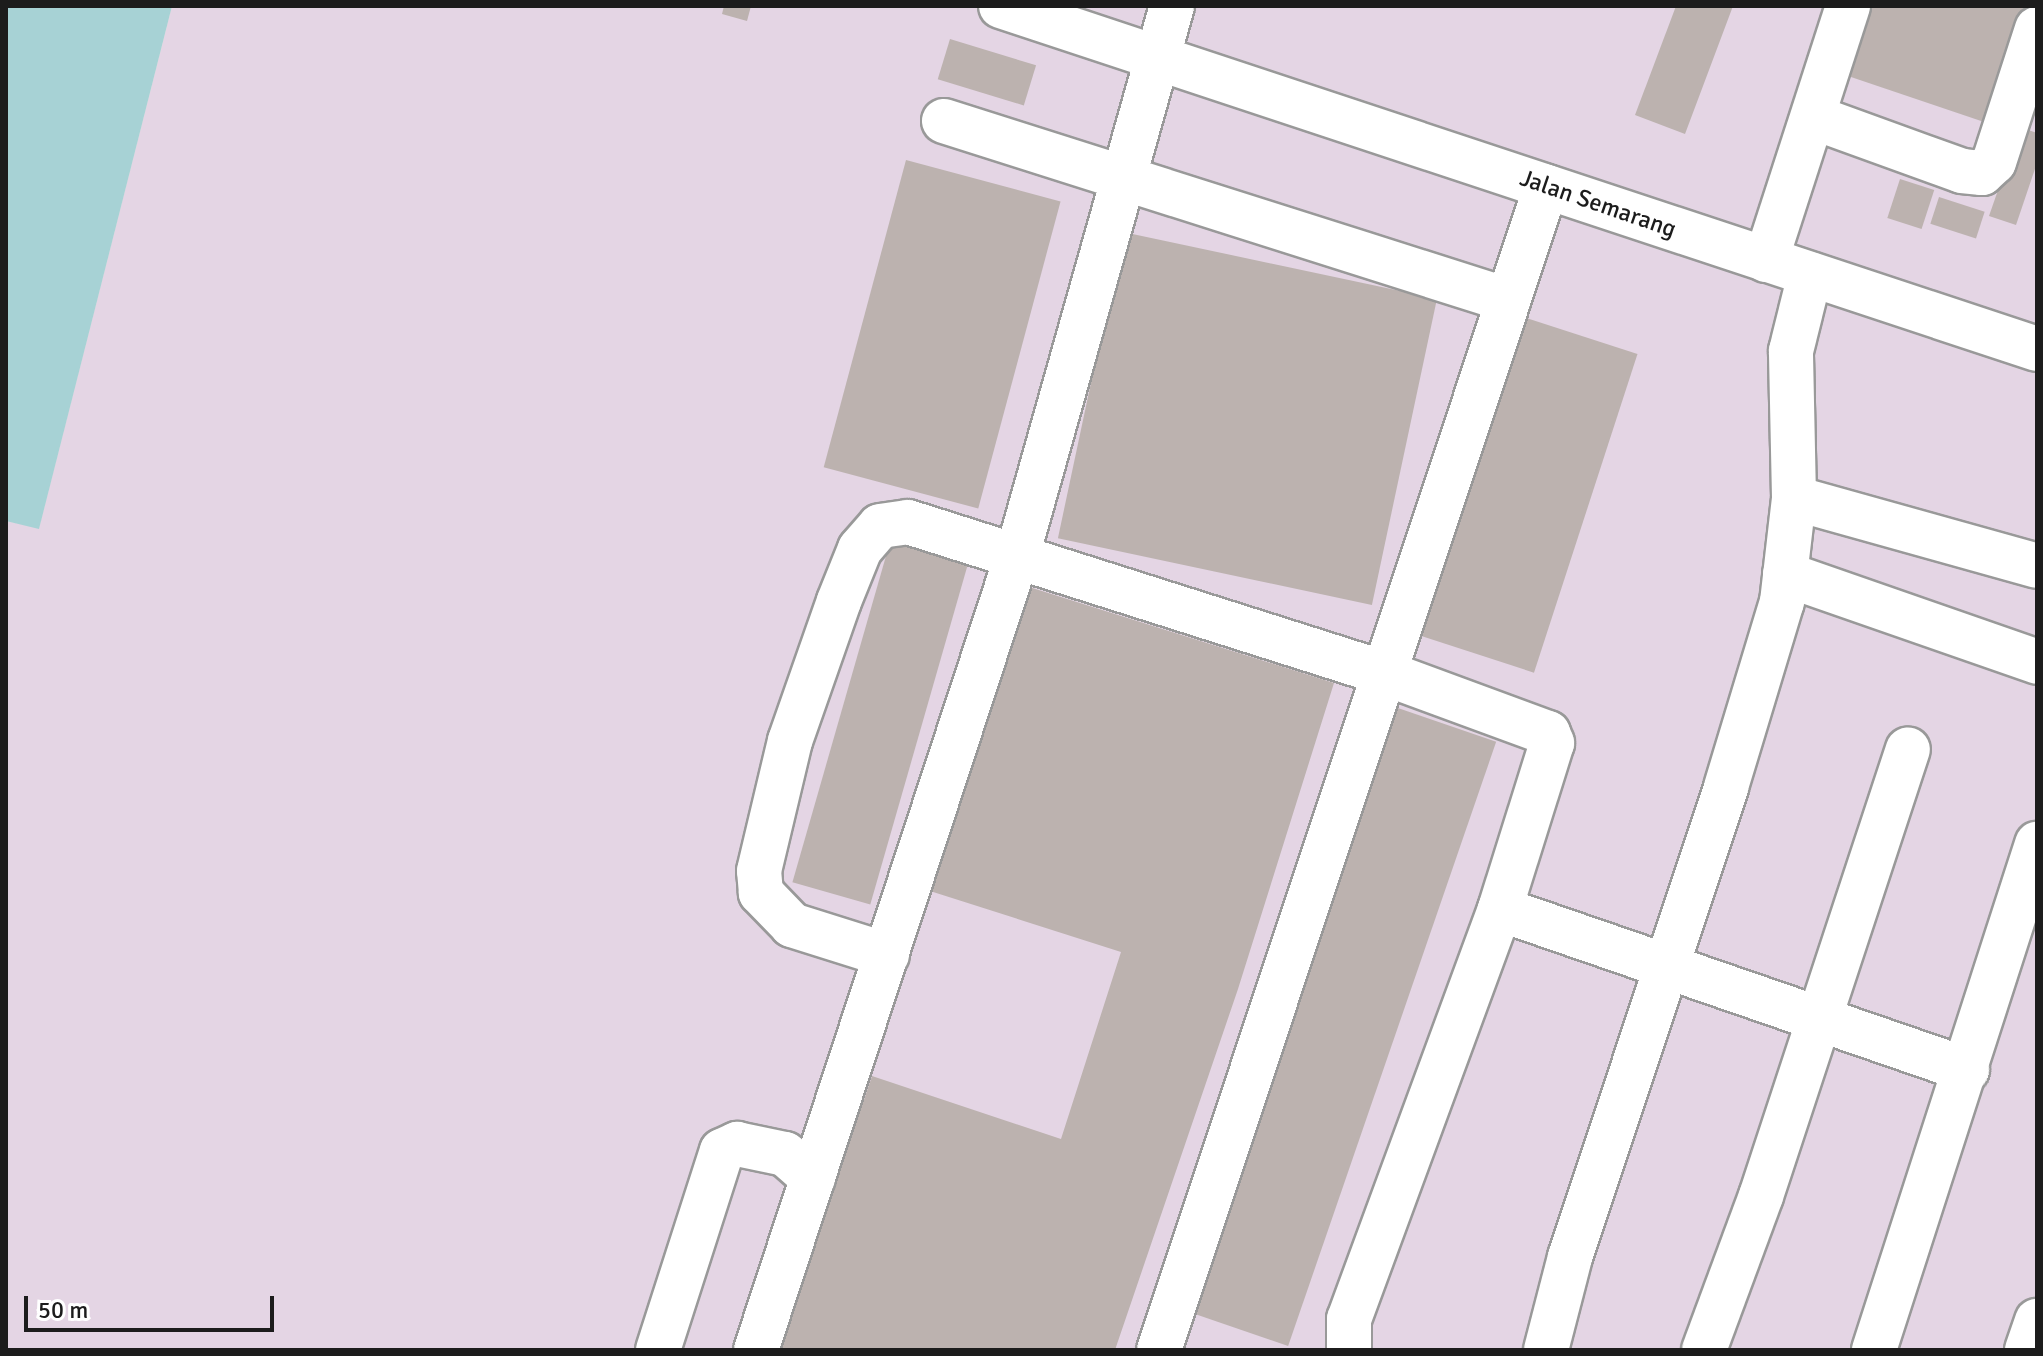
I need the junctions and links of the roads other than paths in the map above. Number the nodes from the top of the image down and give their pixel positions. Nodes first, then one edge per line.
1 (1000, 6) edge
2 (1172, 6) edge
3 (1848, 6) edge
4 (972, 7) edge
5 (2037, 29) edge
6 (1160, 54) junction
7 (1813, 117) junction
8 (944, 121) dead end
9 (1125, 175) junction
10 (1546, 187) junction
11 (1766, 260) junction
12 (1810, 274) junction
13 (1508, 300) junction
14 (2037, 349) edge
15 (1794, 498) junction
16 (1017, 556) junction
17 (2037, 566) edge
18 (1785, 574) junction
19 (2037, 662) edge
20 (1382, 672) junction
21 (1908, 750) dead end
22 (2037, 844) edge
23 (1500, 909) junction
24 (887, 955) junction
25 (1666, 967) junction
26 (1818, 1019) junction
27 (1967, 1070) junction
28 (813, 1178) junction
29 (2037, 1321) edge
30 (658, 1350) edge
31 (756, 1350) edge
32 (1159, 1350) edge
33 (1349, 1350) edge
34 (1546, 1350) edge
35 (1704, 1350) edge
36 (1874, 1350) edge
37 (2027, 1350) edge

1 - 4 lane, Jalan Semarang
1 - 6 lane, Jalan Semarang
2 - 6 lane
3 - 7 lane
5 - 7 lane
6 - 9 lane
6 - 10 lane, Jalan Semarang
7 - 11 lane
8 - 9 lane
9 - 13 lane
9 - 16 lane
10 - 11 lane, Jalan Semarang
10 - 13 lane
11 - 12 lane, Jalan Semarang
12 - 14 lane, Jalan Semarang
12 - 15 lane
13 - 20 lane
15 - 17 lane
15 - 18 lane
16 - 20 lane
16 - 24 lane
16 - 24 lane
18 - 19 lane
18 - 25 lane
20 - 23 lane
20 - 32 lane
21 - 26 lane
22 - 27 lane
23 - 25 lane
23 - 33 lane
24 - 28 lane
25 - 26 lane
25 - 34 lane
26 - 27 lane
26 - 35 lane
27 - 36 lane
28 - 30 lane
28 - 31 lane
29 - 37 lane

